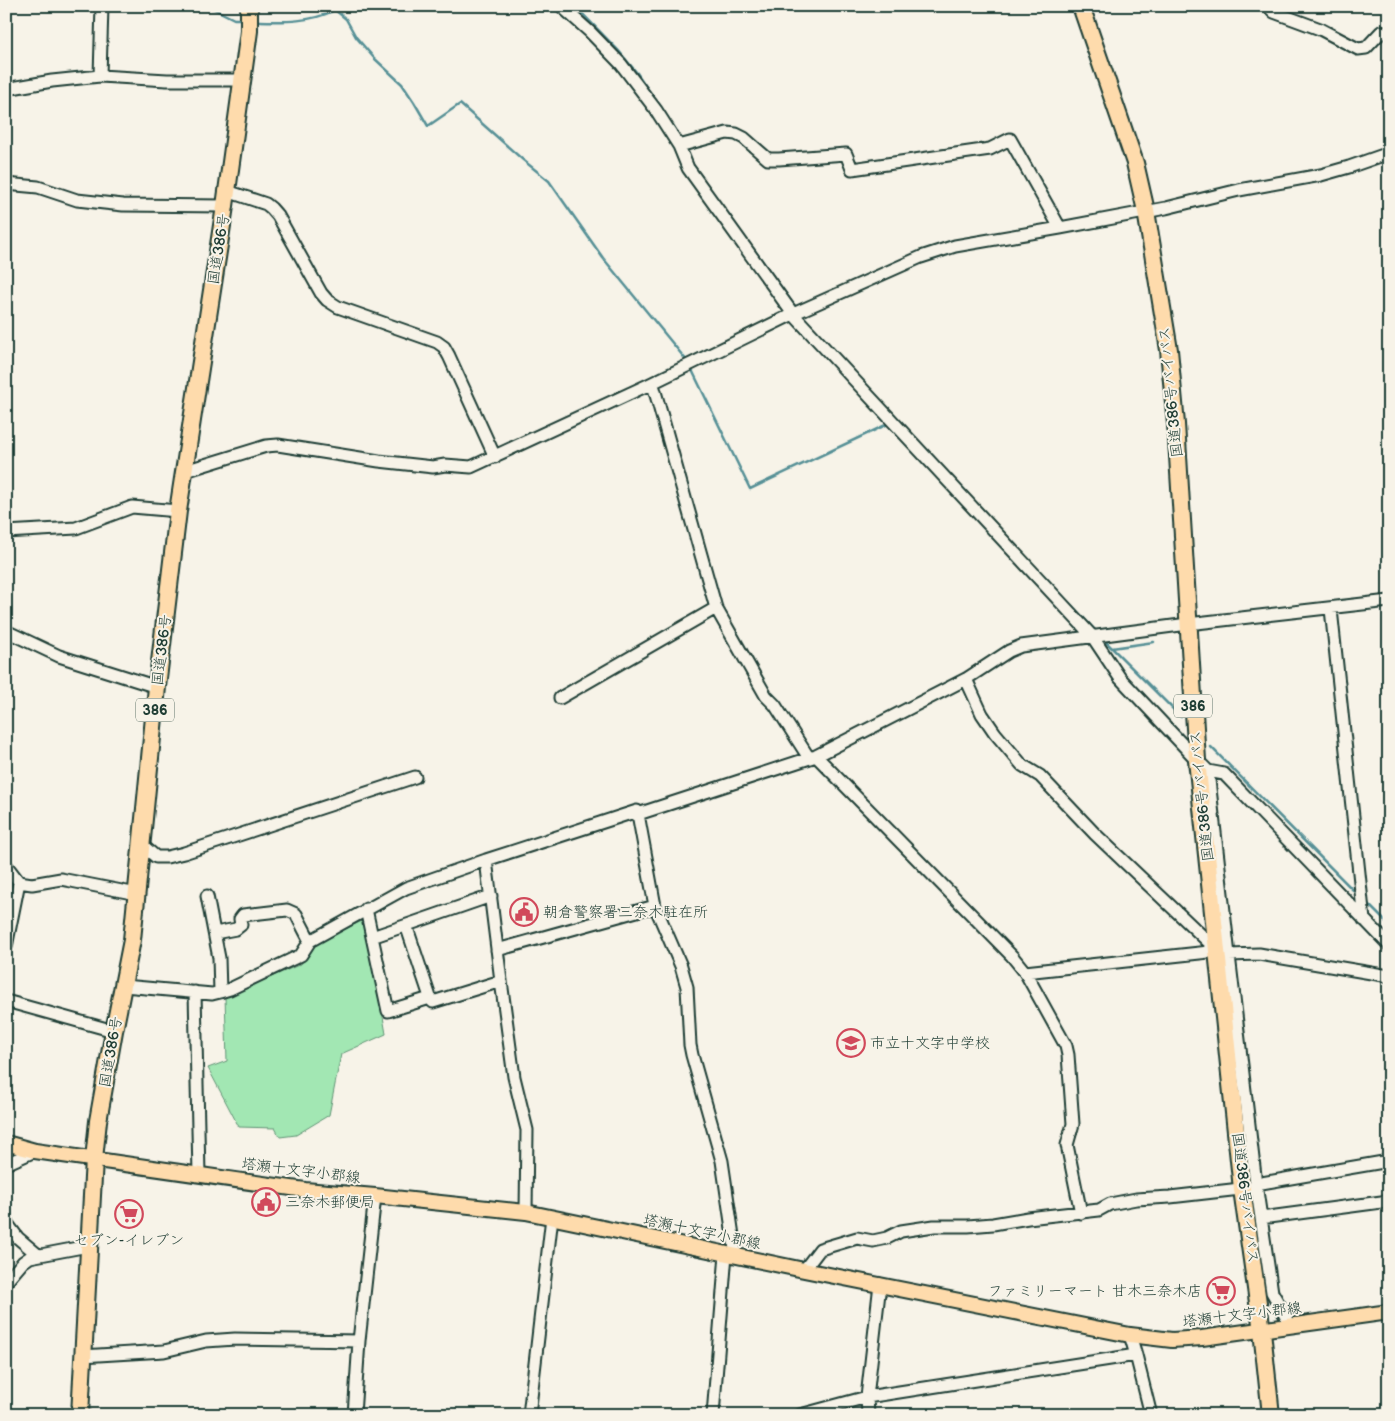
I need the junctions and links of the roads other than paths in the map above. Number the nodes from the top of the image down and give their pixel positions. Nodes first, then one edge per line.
1 (102, 6) edge
2 (249, 6) edge
3 (561, 6) edge
4 (1081, 6) edge
5 (1268, 6) edge
6 (1389, 34) edge
7 (100, 76) junction
8 (243, 80) junction
9 (6, 90) edge
10 (679, 146) junction
11 (1389, 153) edge
12 (6, 184) edge
13 (226, 199) junction
14 (1146, 211) junction
15 (1060, 228) junction
16 (793, 314) junction
17 (648, 385) junction
18 (495, 457) junction
19 (185, 471) junction
20 (178, 510) junction
21 (6, 532) edge
22 (1389, 601) edge
23 (716, 608) junction
24 (1331, 612) junction
25 (1188, 624) junction
26 (6, 631) edge
27 (1092, 636) junction
28 (966, 679) junction
29 (157, 687) junction
30 (560, 698) dead end
31 (813, 757) junction
32 (1203, 766) junction
33 (415, 777) dead end
34 (638, 814) junction
35 (142, 845) junction
36 (486, 860) junction
37 (6, 865) edge
38 (19, 882) junction
39 (137, 894) junction
40 (208, 896) dead end
41 (490, 896) junction
42 (654, 906) junction
43 (366, 909) junction
44 (1364, 920) junction
45 (410, 924) junction
46 (215, 933) junction
47 (372, 937) junction
48 (310, 941) junction
49 (1389, 945) edge
50 (6, 947) edge
51 (497, 950) junction
52 (1223, 953) junction
53 (1025, 972) junction
54 (1389, 976) edge
55 (501, 980) junction
56 (124, 986) junction
57 (195, 992) junction
58 (220, 992) junction
59 (430, 998) junction
60 (6, 1001) edge
61 (114, 1030) junction
62 (6, 1143) edge
63 (35, 1151) junction
64 (94, 1159) junction
65 (1389, 1161) edge
66 (6, 1164) edge
67 (199, 1175) junction
68 (1252, 1187) junction
69 (375, 1196) junction
70 (1389, 1201) edge
71 (526, 1212) junction
72 (1081, 1213) junction
73 (552, 1216) junction
74 (1261, 1218) junction
75 (6, 1222) edge
76 (88, 1246) junction
77 (38, 1255) junction
78 (731, 1255) junction
79 (804, 1270) junction
80 (6, 1282) edge
81 (880, 1284) junction
82 (1389, 1312) edge
83 (1291, 1326) junction
84 (1262, 1331) junction
85 (1130, 1335) junction
86 (359, 1341) junction
87 (1136, 1355) junction
88 (82, 1356) junction
89 (867, 1398) junction
90 (80, 1415) edge
91 (354, 1415) edge
92 (529, 1415) edge
93 (713, 1415) edge
94 (800, 1415) edge
95 (868, 1415) edge
96 (1151, 1415) edge
97 (1271, 1415) edge

1 - 7 street
2 - 8 highway, 国道386号 / 386
3 - 10 street
4 - 14 highway, 国道386号バイパス / 386
5 - 6 street
7 - 8 street
7 - 9 street
8 - 13 highway, 国道386号 / 386
10 - 15 street
10 - 16 street
11 - 14 street
12 - 13 street
13 - 18 street
13 - 19 highway, 国道386号 / 386
14 - 15 street
14 - 25 highway, 国道386号バイパス / 386
15 - 16 street
16 - 17 street
16 - 27 street
17 - 18 street
17 - 23 street
18 - 19 street
19 - 20 highway, 国道386号 / 386
20 - 21 street
20 - 29 highway, 国道386号 / 386
22 - 24 street
23 - 30 street
23 - 31 street
24 - 25 street
24 - 44 street
25 - 27 street
25 - 32 highway, 国道386号バイパス / 386
26 - 29 street
27 - 28 street
27 - 32 street
28 - 31 street
28 - 52 street
29 - 35 highway, 国道386号 / 386
31 - 34 street
31 - 53 street
32 - 44 street
32 - 52 highway, 国道386号バイパス / 386
33 - 35 street
34 - 36 street
34 - 42 street
35 - 39 highway, 国道386号 / 386
36 - 41 street
36 - 43 street
37 - 38 street
38 - 39 street
38 - 50 street
39 - 56 highway, 国道386号 / 386
40 - 46 street
41 - 45 street
41 - 51 street
42 - 51 street
42 - 78 street
43 - 47 street
43 - 48 street
44 - 49 street
45 - 47 street
45 - 59 street
46 - 48 street
46 - 58 street
47 - 59 street
48 - 58 street
51 - 55 street
52 - 53 street
52 - 54 street
52 - 68 highway, 国道386号バイパス / 386
53 - 72 street
55 - 59 street
55 - 71 street
56 - 57 street
56 - 61 highway, 国道386号 / 386
57 - 58 street
57 - 67 street
60 - 61 street
61 - 64 highway, 国道386号 / 386
62 - 63 main road, 塔瀬十文字小郡線
63 - 64 main road, 塔瀬十文字小郡線
63 - 66 street
64 - 67 main road, 塔瀬十文字小郡線
64 - 76 highway, 国道386号 / 386
65 - 68 street
67 - 69 main road, 塔瀬十文字小郡線
68 - 72 street
68 - 74 street
68 - 84 highway, 国道386号バイパス / 386
69 - 71 main road, 塔瀬十文字小郡線
69 - 86 street
70 - 74 street
71 - 73 main road, 塔瀬十文字小郡線
72 - 79 street
73 - 78 main road, 塔瀬十文字小郡線
73 - 92 street
74 - 83 street
75 - 77 street
76 - 77 street
76 - 88 highway, 国道386号 / 386
77 - 80 street
78 - 79 main road, 塔瀬十文字小郡線
78 - 93 street
79 - 81 main road, 塔瀬十文字小郡線
81 - 85 main road, 塔瀬十文字小郡線
81 - 89 street
82 - 83 main road, 塔瀬十文字小郡線
83 - 84 main road, 塔瀬十文字小郡線
84 - 85 main road, 塔瀬十文字小郡線
84 - 97 highway, 国道386号バイパス / 386
85 - 87 street
86 - 88 street
86 - 91 street
87 - 89 street
87 - 96 street
88 - 90 highway, 国道386号 / 386
89 - 94 street
89 - 95 street

